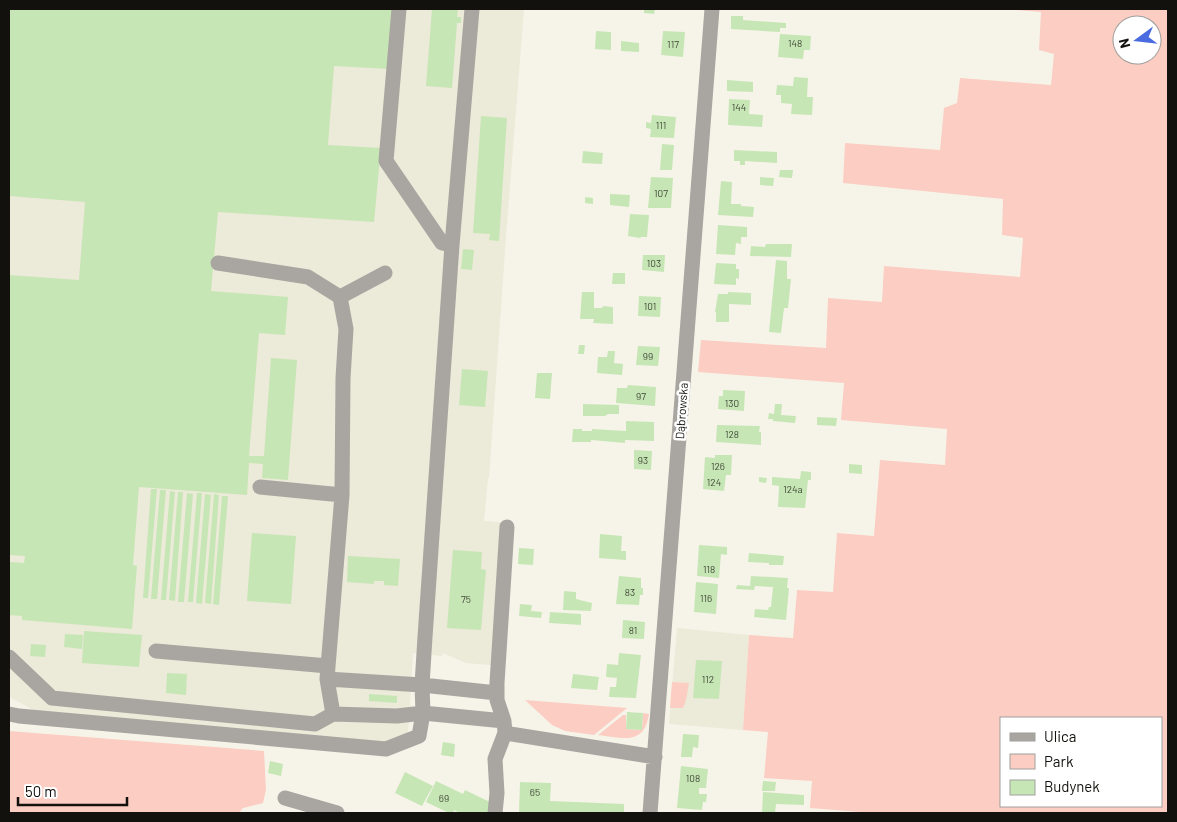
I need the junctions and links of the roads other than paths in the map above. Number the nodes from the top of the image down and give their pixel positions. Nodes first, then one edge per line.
1 (399, 9) edge
2 (472, 9) edge
3 (712, 9) edge
4 (452, 245) junction
5 (218, 263) dead end
6 (385, 273) dead end
7 (340, 297) junction
8 (260, 487) dead end
9 (342, 495) junction
10 (507, 526) dead end
11 (156, 650) dead end
12 (9, 657) edge
13 (328, 672) junction
14 (422, 685) junction
15 (497, 693) junction
16 (423, 713) junction
17 (9, 714) edge
18 (333, 714) junction
19 (505, 727) junction
20 (655, 757) junction
21 (285, 798) dead end
22 (338, 813) edge
23 (495, 813) edge
24 (650, 813) edge

1 - 4 street
2 - 4 street
3 - 20 street, Dąbrowska
4 - 14 street
5 - 7 street
6 - 7 street
7 - 9 street
8 - 9 street
9 - 13 street
10 - 15 street
11 - 13 street
12 - 18 street
13 - 14 street
13 - 18 street
14 - 15 street
14 - 16 street
15 - 19 street
16 - 17 street
16 - 18 street
16 - 19 street
19 - 20 street
19 - 23 street
20 - 24 street, Dąbrowska
21 - 22 street

